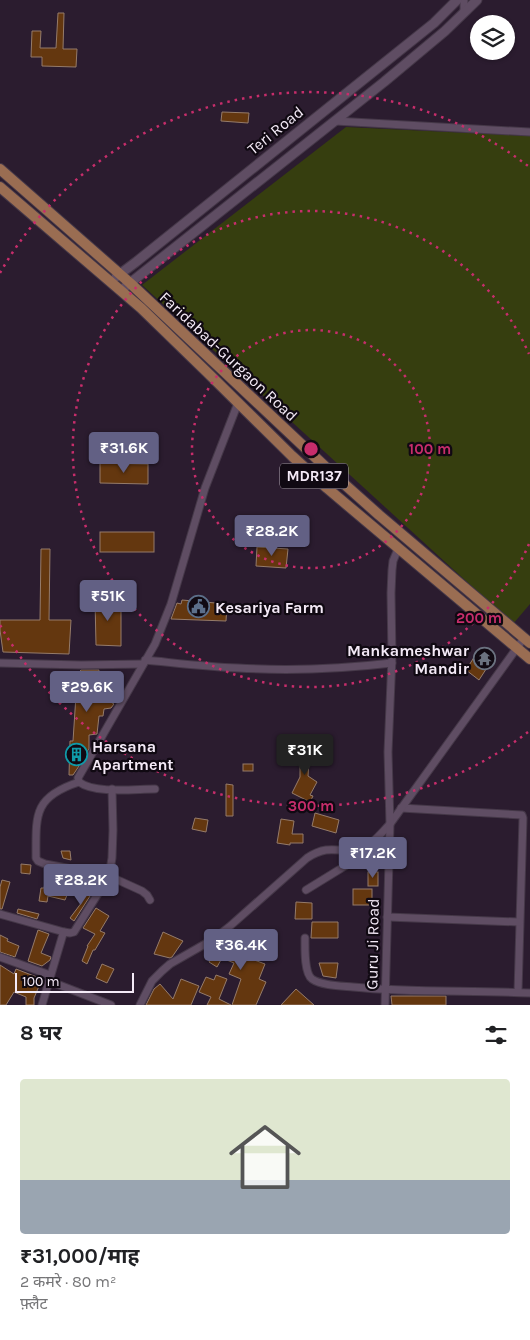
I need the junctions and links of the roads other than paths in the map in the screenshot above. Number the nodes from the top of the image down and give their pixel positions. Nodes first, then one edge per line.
1 (457, 0) edge
2 (464, 0) edge
3 (477, 0) edge
4 (464, 13) junction
5 (335, 121) junction
6 (530, 132) edge
7 (0, 169) edge
8 (0, 187) edge
9 (120, 274) junction
10 (109, 281) junction
11 (130, 283) junction
12 (121, 291) junction
13 (238, 403) junction
14 (398, 549) junction
15 (527, 641) edge
16 (517, 648) junction
17 (530, 659) edge
18 (0, 662) edge
19 (144, 662) junction
20 (392, 663) junction
21 (78, 782) junction
22 (112, 789) junction
23 (155, 789) dead end
24 (401, 808) junction
25 (390, 824) junction
26 (389, 839) junction
27 (109, 876) junction
28 (306, 890) dead end
29 (150, 900) dead end
30 (0, 914) edge
31 (387, 917) junction
32 (519, 922) junction
33 (64, 932) junction
34 (304, 938) dead end
35 (0, 958) edge
36 (49, 978) junction
37 (385, 990) junction
38 (518, 992) junction
39 (530, 993) edge
40 (42, 1005) edge
41 (111, 1005) edge
42 (140, 1005) edge
43 (385, 1005) edge

1 - 9 street, Teri Road
2 - 4 street
3 - 4 street
4 - 5 street
5 - 6 street
5 - 11 street
7 - 9 main road, Faridabad-Gurgaon Road / MDR137
8 - 10 main road, Faridabad-Gurgaon Road / MDR137
9 - 10 street, Teri Road
9 - 11 main road, Faridabad-Gurgaon Road / MDR137
10 - 12 main road, Faridabad-Gurgaon Road / MDR137
11 - 12 street
11 - 15 main road, Faridabad-Gurgaon Road / MDR137
12 - 13 main road, Faridabad-Gurgaon Road / MDR137
13 - 14 main road, Faridabad-Gurgaon Road / MDR137
13 - 19 street
14 - 16 main road, Faridabad-Gurgaon Road / MDR137
14 - 20 street, Guru Ji Road
15 - 16 street
16 - 17 main road, Faridabad-Gurgaon Road / MDR137
16 - 24 street
18 - 19 street
19 - 20 street
19 - 21 street
20 - 25 street, Guru Ji Road
21 - 22 street
21 - 27 street
22 - 23 street
22 - 27 street
24 - 25 street
24 - 32 street
25 - 26 street, Guru Ji Road
25 - 42 street
26 - 28 street
26 - 31 street, Guru Ji Road
27 - 29 street
27 - 33 street
30 - 33 street
31 - 32 street
31 - 37 street, Guru Ji Road
32 - 38 street
33 - 36 street
34 - 37 street
35 - 36 street
36 - 40 street
36 - 41 street
37 - 38 street
37 - 43 street, Guru Ji Road
38 - 39 street

